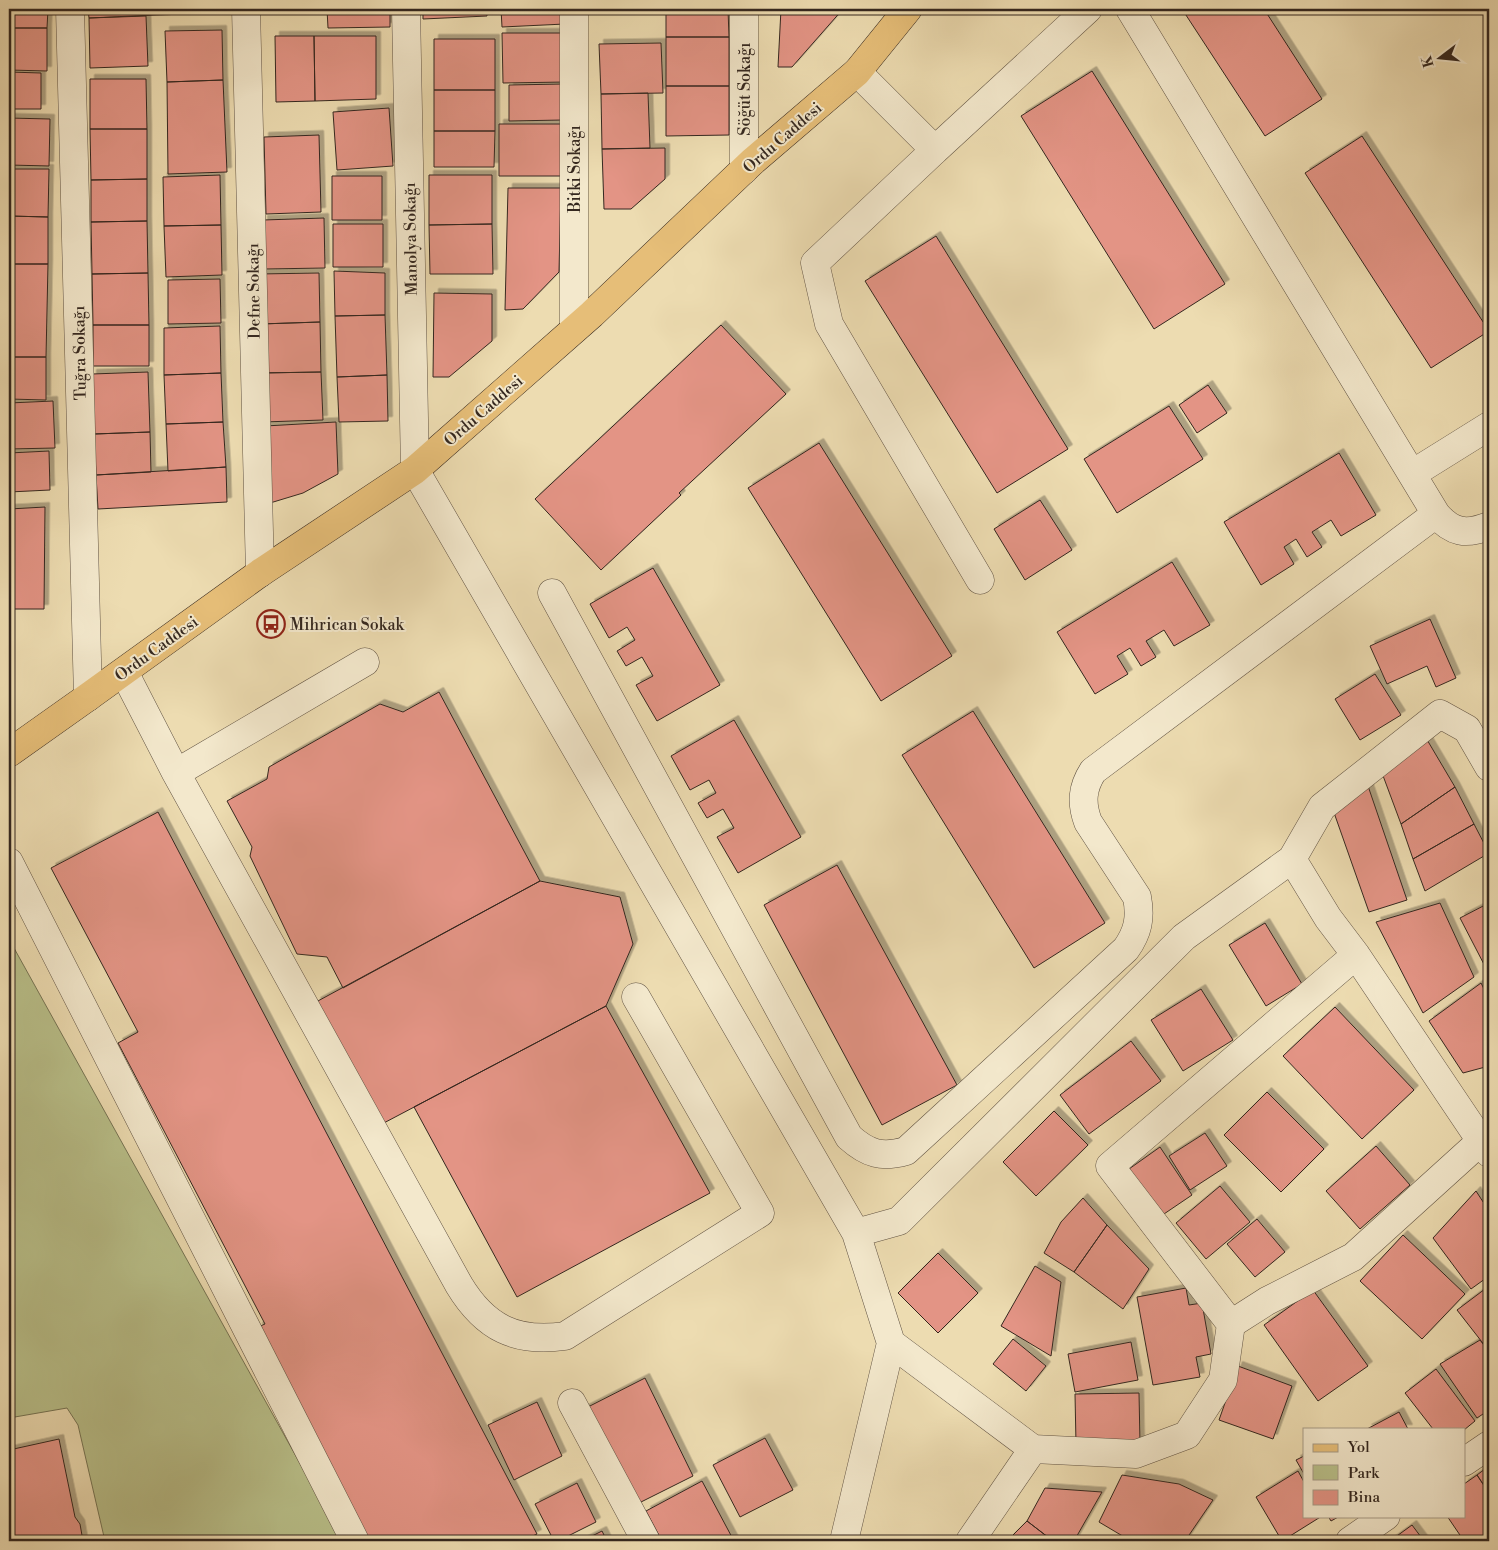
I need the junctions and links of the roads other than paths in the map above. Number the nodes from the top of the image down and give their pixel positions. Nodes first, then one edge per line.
1 (70, 9) edge
2 (246, 9) edge
3 (406, 9) edge
4 (574, 9) edge
5 (744, 9) edge
6 (908, 9) edge
7 (1088, 9) edge
8 (1130, 9) edge
9 (857, 72) junction
10 (934, 150) junction
11 (744, 170) junction
12 (574, 330) junction
13 (1489, 426) edge
14 (415, 470) junction
15 (1412, 474) junction
16 (1436, 514) junction
17 (1489, 526) edge
18 (260, 573) junction
19 (980, 580) dead end
20 (552, 593) dead end
21 (365, 662) dead end
22 (124, 672) junction
23 (88, 698) junction
24 (9, 752) edge
25 (1489, 767) edge
26 (176, 773) junction
27 (1292, 859) junction
28 (9, 862) edge
29 (1356, 954) junction
30 (636, 997) dead end
31 (1485, 1147) edge
32 (856, 1233) junction
33 (1231, 1324) junction
34 (891, 1343) junction
35 (572, 1403) dead end
36 (1489, 1445) edge
37 (1034, 1449) junction
38 (1466, 1461) edge
39 (1383, 1518) edge
40 (355, 1541) edge
41 (646, 1541) edge
42 (844, 1541) edge
43 (970, 1541) edge
44 (1350, 1541) edge

1 - 23 street, Tuğra Sokağı
2 - 18 street, Defne Sokağı
3 - 14 street, Manolya Sokağı
4 - 12 street, Bitki Sokağı
5 - 11 street, Söğüt Sokağı
6 - 9 main road, Ordu Caddesi
7 - 10 street
8 - 15 street
9 - 10 street
9 - 11 main road, Ordu Caddesi
10 - 19 street
11 - 12 main road, Ordu Caddesi
12 - 14 main road, Ordu Caddesi
13 - 15 street
14 - 18 main road, Ordu Caddesi
14 - 32 street
15 - 16 street
16 - 17 street
16 - 20 street
18 - 22 main road, Ordu Caddesi
21 - 26 street
22 - 23 main road, Ordu Caddesi
22 - 26 street
23 - 24 main road, Ordu Caddesi
25 - 27 street
26 - 30 street
27 - 29 street
27 - 32 street
28 - 40 street
29 - 31 street
29 - 33 street
31 - 33 street
32 - 34 street
33 - 37 street
34 - 37 street
34 - 42 street
35 - 41 street
36 - 38 street
37 - 43 street
39 - 44 street

